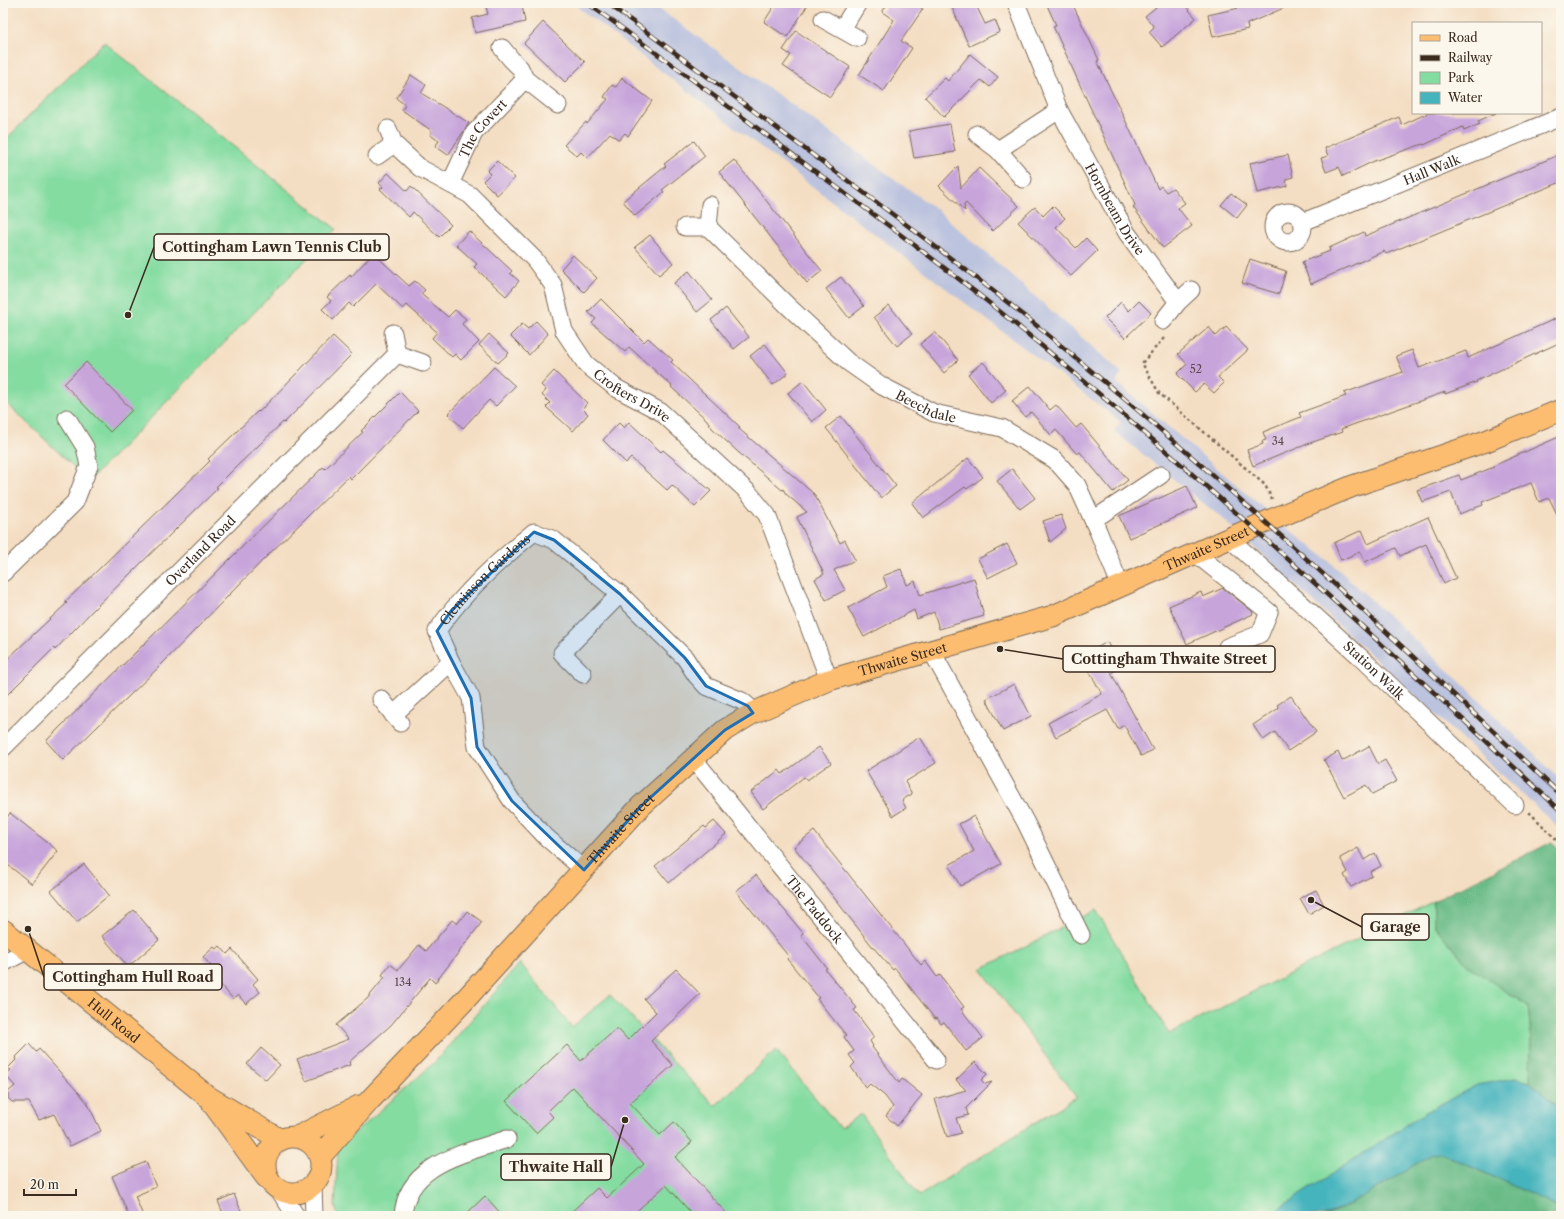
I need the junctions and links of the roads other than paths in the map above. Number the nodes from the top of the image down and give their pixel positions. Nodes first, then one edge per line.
1 (858, 3) edge
2 (1016, 3) edge
3 (823, 19) dead end
4 (842, 29) junction
5 (858, 38) dead end
6 (502, 48) dead end
7 (525, 79) junction
8 (558, 105) dead end
9 (1059, 110) junction
10 (1561, 117) edge
11 (977, 134) dead end
12 (998, 150) junction
13 (376, 156) dead end
14 (1023, 179) dead end
15 (450, 184) junction
16 (710, 204) dead end
17 (1303, 222) dead end
18 (685, 227) dead end
19 (708, 228) junction
20 (1191, 290) dead end
21 (1178, 302) junction
22 (1163, 321) road end
23 (393, 333) dead end
24 (397, 354) junction
25 (422, 362) dead end
26 (1561, 410) edge
27 (67, 418) dead end
28 (1161, 475) dead end
29 (1093, 520) junction
30 (1230, 539) junction
31 (1196, 554) junction
32 (3, 573) edge
33 (1121, 587) junction
34 (620, 594) junction
35 (1227, 647) dead end
36 (931, 650) junction
37 (451, 662) junction
38 (583, 674) dead end
39 (829, 680) junction
40 (381, 699) dead end
41 (753, 713) junction
42 (3, 748) edge
43 (693, 758) junction
44 (1515, 805) dead end
45 (584, 870) junction
46 (3, 930) edge
47 (1082, 935) dead end
48 (26, 950) junction
49 (3, 963) edge
50 (936, 1060) dead end
51 (207, 1096) junction
52 (370, 1100) junction
53 (299, 1136) junction
54 (508, 1138) dead end
55 (279, 1139) junction
56 (320, 1156) junction
57 (273, 1184) junction
58 (313, 1185) junction
59 (289, 1214) edge
60 (314, 1216) edge
61 (403, 1216) edge

1 - 4 street
2 - 9 street, Hornbeam Drive
3 - 4 street
4 - 5 street
6 - 7 street
7 - 8 street
7 - 15 street, The Covert
9 - 12 street
9 - 21 street, Hornbeam Drive
10 - 17 street, Hall Walk
11 - 12 street
12 - 14 street
13 - 15 street, Crofters Drive
15 - 39 street, Crofters Drive
16 - 19 street
18 - 19 street
19 - 29 street, Beechdale
20 - 21 street
21 - 22 street
23 - 24 street
24 - 25 street
24 - 42 street, Overland Road
26 - 30 main road, Thwaite Street
27 - 32 street
28 - 29 street
29 - 33 street, Beechdale
30 - 31 main road, Thwaite Street
30 - 44 street, Station Walk
31 - 33 main road, Thwaite Street
31 - 35 street
33 - 36 main road, Thwaite Street
34 - 37 street, Cleminson Gardens
34 - 38 street
34 - 41 street, Cleminson Gardens
36 - 39 main road, Thwaite Street
36 - 47 street
37 - 40 street
37 - 45 street, Cleminson Gardens
39 - 41 main road, Thwaite Street
41 - 43 main road, Thwaite Street
43 - 45 main road, Thwaite Street
43 - 50 street, The Paddock
45 - 52 main road, Thwaite Street
46 - 48 main road, Hull Road
48 - 49 street
48 - 51 main road, Hull Road
51 - 55 main road, Hull Road
51 - 57 main road, Hull Road
52 - 53 main road, Thwaite Street
52 - 56 main road, Thwaite Street
53 - 55 main road
53 - 56 main road
54 - 61 street
55 - 57 main road
56 - 58 main road
57 - 58 main road
57 - 59 street
58 - 60 street

